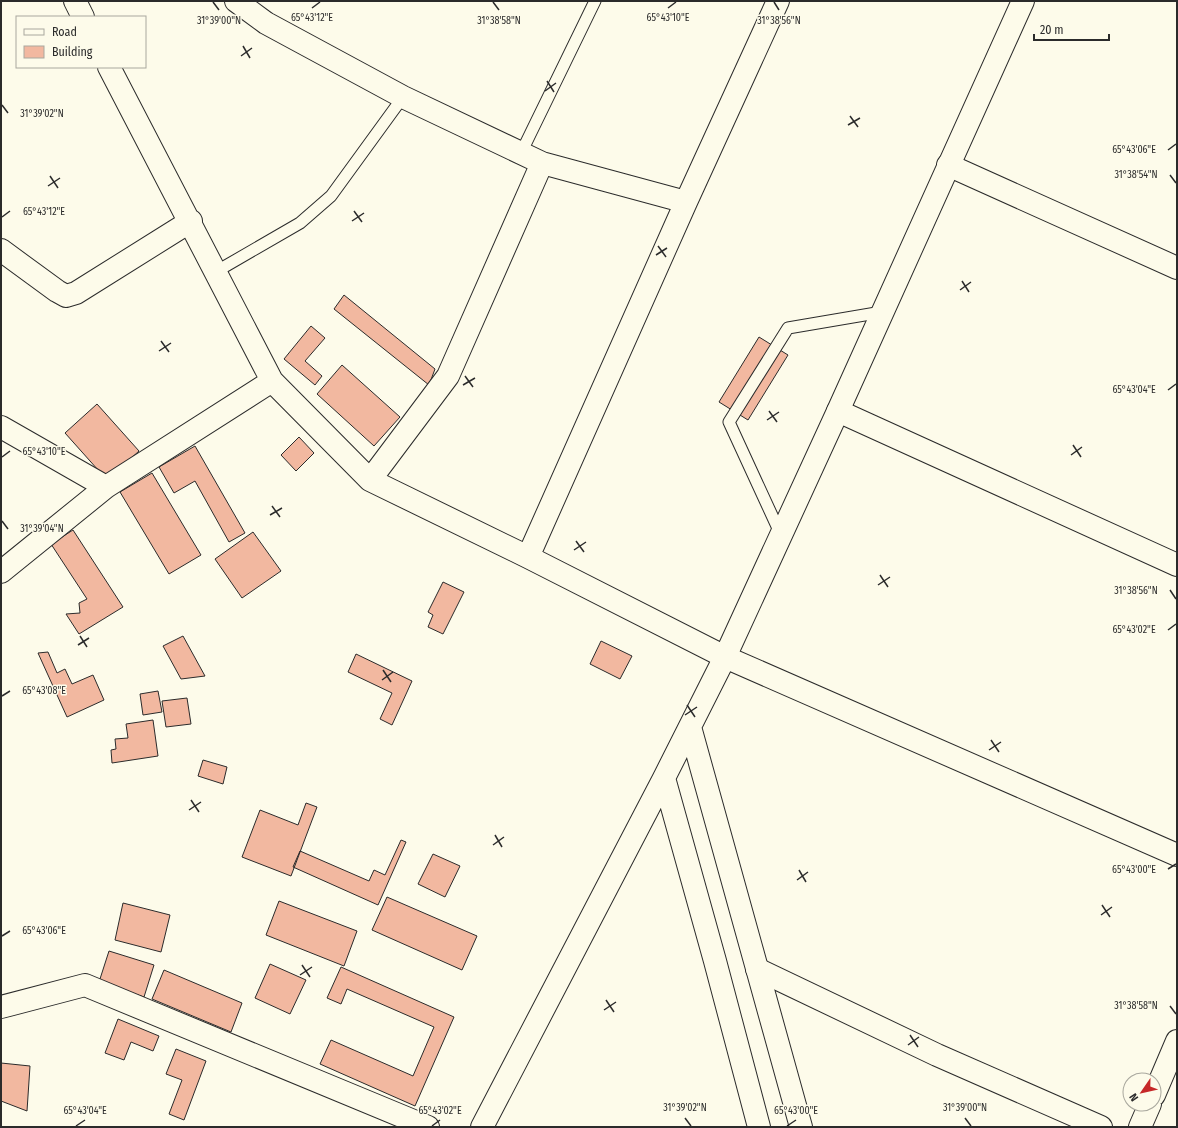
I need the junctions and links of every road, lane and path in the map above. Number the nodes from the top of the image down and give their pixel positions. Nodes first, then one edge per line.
1 (75, 1) edge
2 (236, 1) edge
3 (595, 1) edge
4 (778, 1) edge
5 (1023, 1) edge
6 (82, 16) edge
7 (110, 68) edge
8 (403, 97) junction
9 (521, 153) junction
10 (542, 163) junction
11 (948, 165) junction
12 (686, 202) junction
13 (190, 221) junction
14 (1, 250) edge
15 (1177, 268) edge
16 (217, 272) junction
17 (882, 312) junction
18 (272, 380) junction
19 (838, 411) junction
20 (1, 426) edge
21 (370, 480) junction
22 (106, 487) junction
23 (781, 535) junction
24 (528, 557) junction
25 (1177, 565) edge
26 (1, 572) edge
27 (725, 657) junction
28 (690, 727) junction
29 (664, 778) junction
30 (1177, 855) edge
31 (758, 969) junction
32 (1, 1007) edge
33 (1177, 1041) edge
34 (1162, 1076) edge
35 (1147, 1112) edge
36 (428, 1127) edge
37 (482, 1127) edge
38 (759, 1127) edge
39 (801, 1127) edge
40 (1101, 1127) edge
41 (1140, 1127) edge

1 - 6 street
2 - 8 street
3 - 9 lane
4 - 12 street
5 - 11 street
7 - 13 street
8 - 9 street
8 - 16 lane
9 - 10 street
10 - 12 street
10 - 21 street
11 - 15 street
11 - 17 street
12 - 24 street
13 - 14 street
13 - 16 street
16 - 18 street
17 - 19 street
17 - 23 lane
18 - 21 street
18 - 22 street
19 - 23 street
19 - 25 street
20 - 22 street
21 - 24 street
22 - 26 street
23 - 27 street
24 - 27 street
27 - 28 street
27 - 30 street
28 - 29 street
28 - 31 street
29 - 37 street
29 - 38 street
31 - 39 street
31 - 40 street
32 - 36 street
33 - 34 street
35 - 41 street

